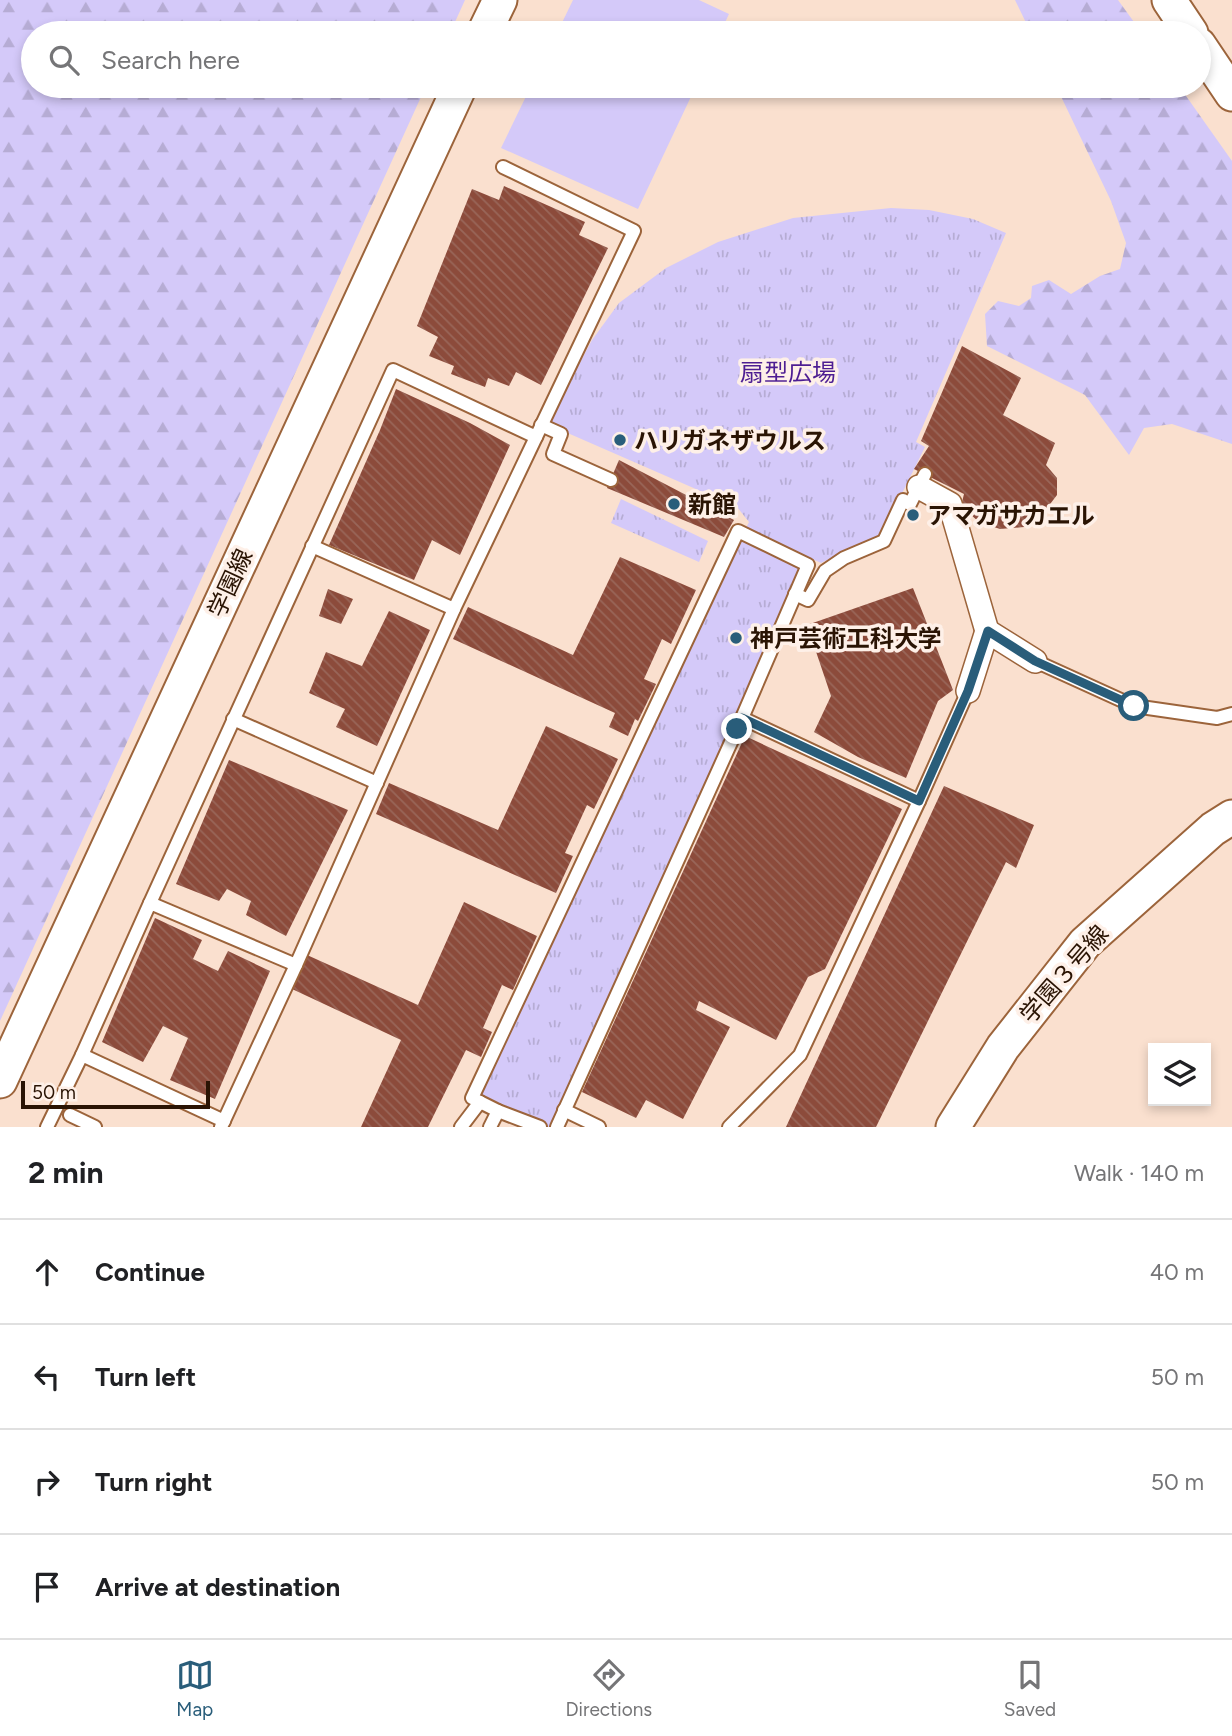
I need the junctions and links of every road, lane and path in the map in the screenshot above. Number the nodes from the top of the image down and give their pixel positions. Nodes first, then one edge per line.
1 (500, 0) edge
2 (1169, 0) edge
3 (490, 21) edge
4 (1183, 21) edge
5 (1211, 63) edge
6 (1232, 94) edge
7 (454, 98) edge
8 (503, 167) dead end
9 (539, 431) junction
10 (611, 480) dead end
11 (922, 481) joint
12 (312, 545) junction
13 (795, 594) junction
14 (454, 609) junction
15 (988, 631) junction
16 (1035, 661) joint
17 (968, 691) joint
18 (1232, 714) edge
19 (742, 718) junction
20 (233, 719) junction
21 (377, 783) junction
22 (919, 801) junction
23 (1232, 817) edge
24 (150, 903) junction
25 (296, 965) junction
26 (82, 1055) junction
27 (0, 1081) edge
28 (480, 1102) junction
29 (564, 1110) junction
30 (498, 1111) junction
31 (70, 1115) dead end
32 (223, 1124) edge
33 (47, 1127) edge
34 (95, 1127) edge
35 (461, 1127) edge
36 (490, 1127) edge
37 (540, 1127) edge
38 (557, 1127) edge
39 (599, 1127) edge
40 (729, 1127) edge
41 (953, 1127) edge

1 - 3 street
2 - 4 street
5 - 6 street
7 - 27 street, 学園線
8 - 9 lane
9 - 10 lane
9 - 12 lane
9 - 14 lane
11 - 13 lane
11 - 15 street
12 - 14 lane
12 - 20 lane
13 - 19 lane
13 - 28 lane
14 - 21 lane
15 - 16 street
15 - 17 street
16 - 18 lane
17 - 22 lane
19 - 22 lane
19 - 29 lane
20 - 21 lane
20 - 24 lane
21 - 25 lane
22 - 40 lane
23 - 41 street, 学園３号線
24 - 25 lane
24 - 26 lane
25 - 32 lane
26 - 32 lane
26 - 33 lane
28 - 30 lane
28 - 35 lane
29 - 38 lane
29 - 39 lane
30 - 36 lane
30 - 37 lane
31 - 34 lane

